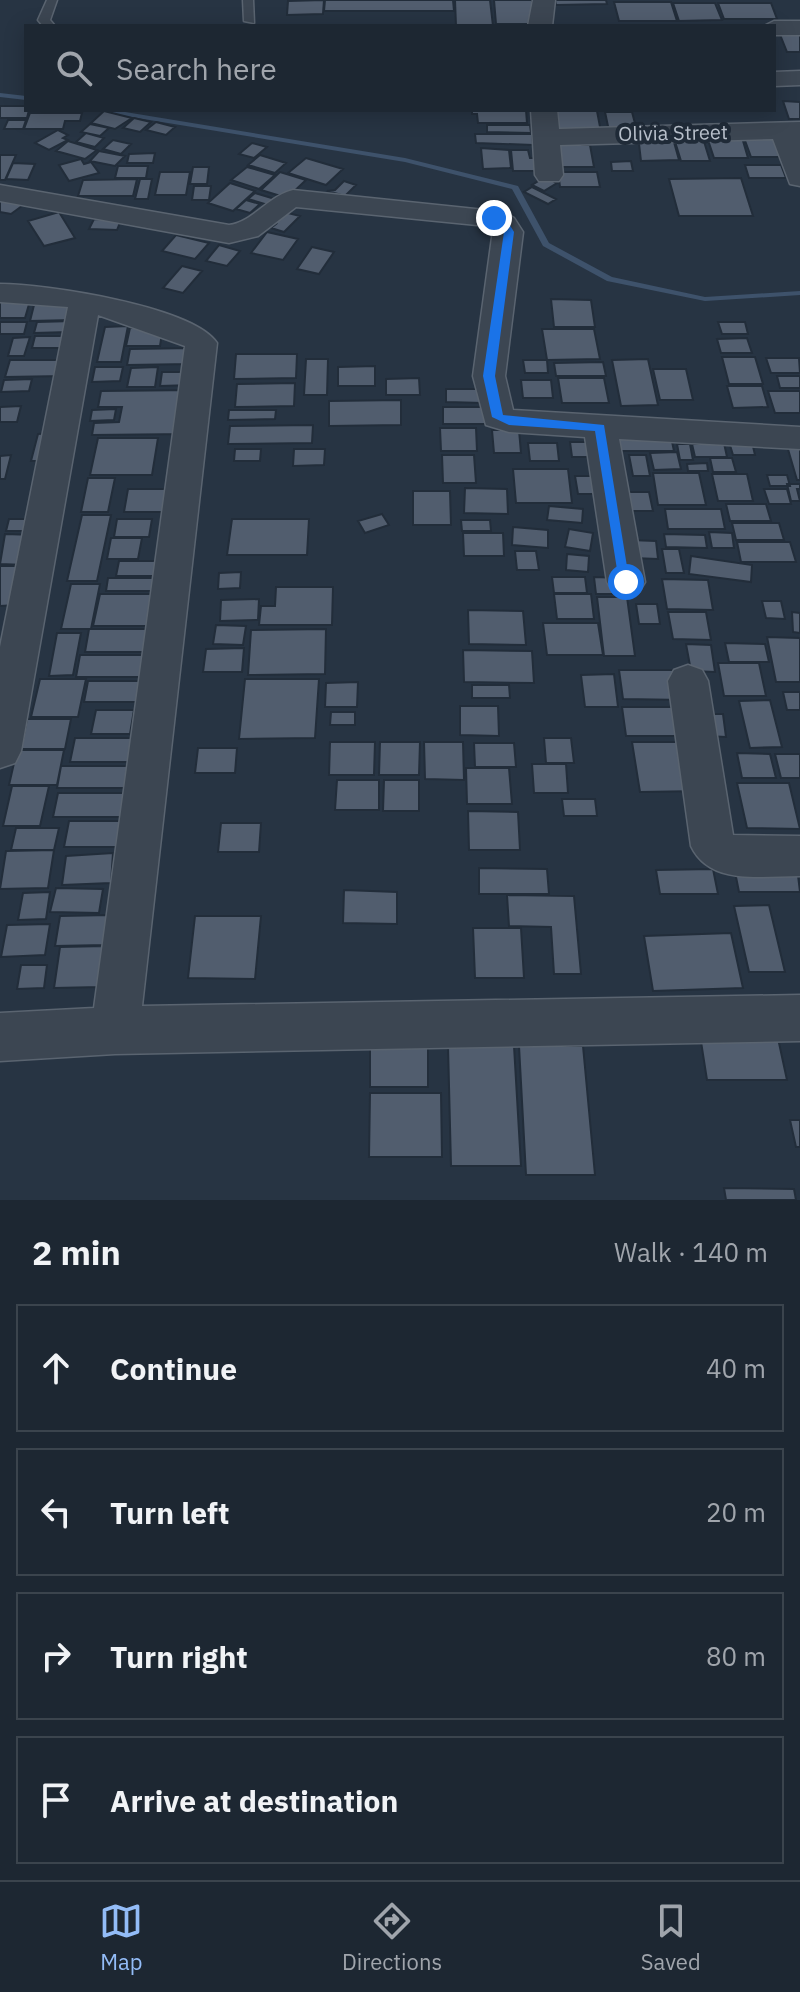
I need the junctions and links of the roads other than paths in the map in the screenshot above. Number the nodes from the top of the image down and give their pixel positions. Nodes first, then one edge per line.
1 (52, 0) edge
2 (248, 0) edge
3 (544, 0) edge
4 (250, 21) dead end
5 (47, 24) edge
6 (540, 24) edge
7 (776, 28) edge
8 (800, 28) edge
9 (800, 78) edge
10 (776, 79) edge
11 (545, 123) edge
12 (791, 130) edge
13 (549, 175) dead end
14 (800, 178) edge
15 (0, 193) edge
16 (13, 292) edge
17 (85, 301) junction
18 (600, 428) junction
19 (800, 438) edge
20 (626, 582) dead end
21 (688, 681) dead end
22 (0, 751) edge
23 (800, 856) edge
24 (800, 1018) edge
25 (115, 1030) junction
26 (0, 1037) edge

1 - 5 lane
2 - 4 lane
3 - 6 street
7 - 8 street
9 - 10 street
11 - 12 street, Olivia Street
11 - 13 street
12 - 14 street
15 - 18 street
16 - 17 street
17 - 22 street
17 - 25 street
18 - 19 street
18 - 20 street
21 - 23 street
24 - 25 street
25 - 26 street

